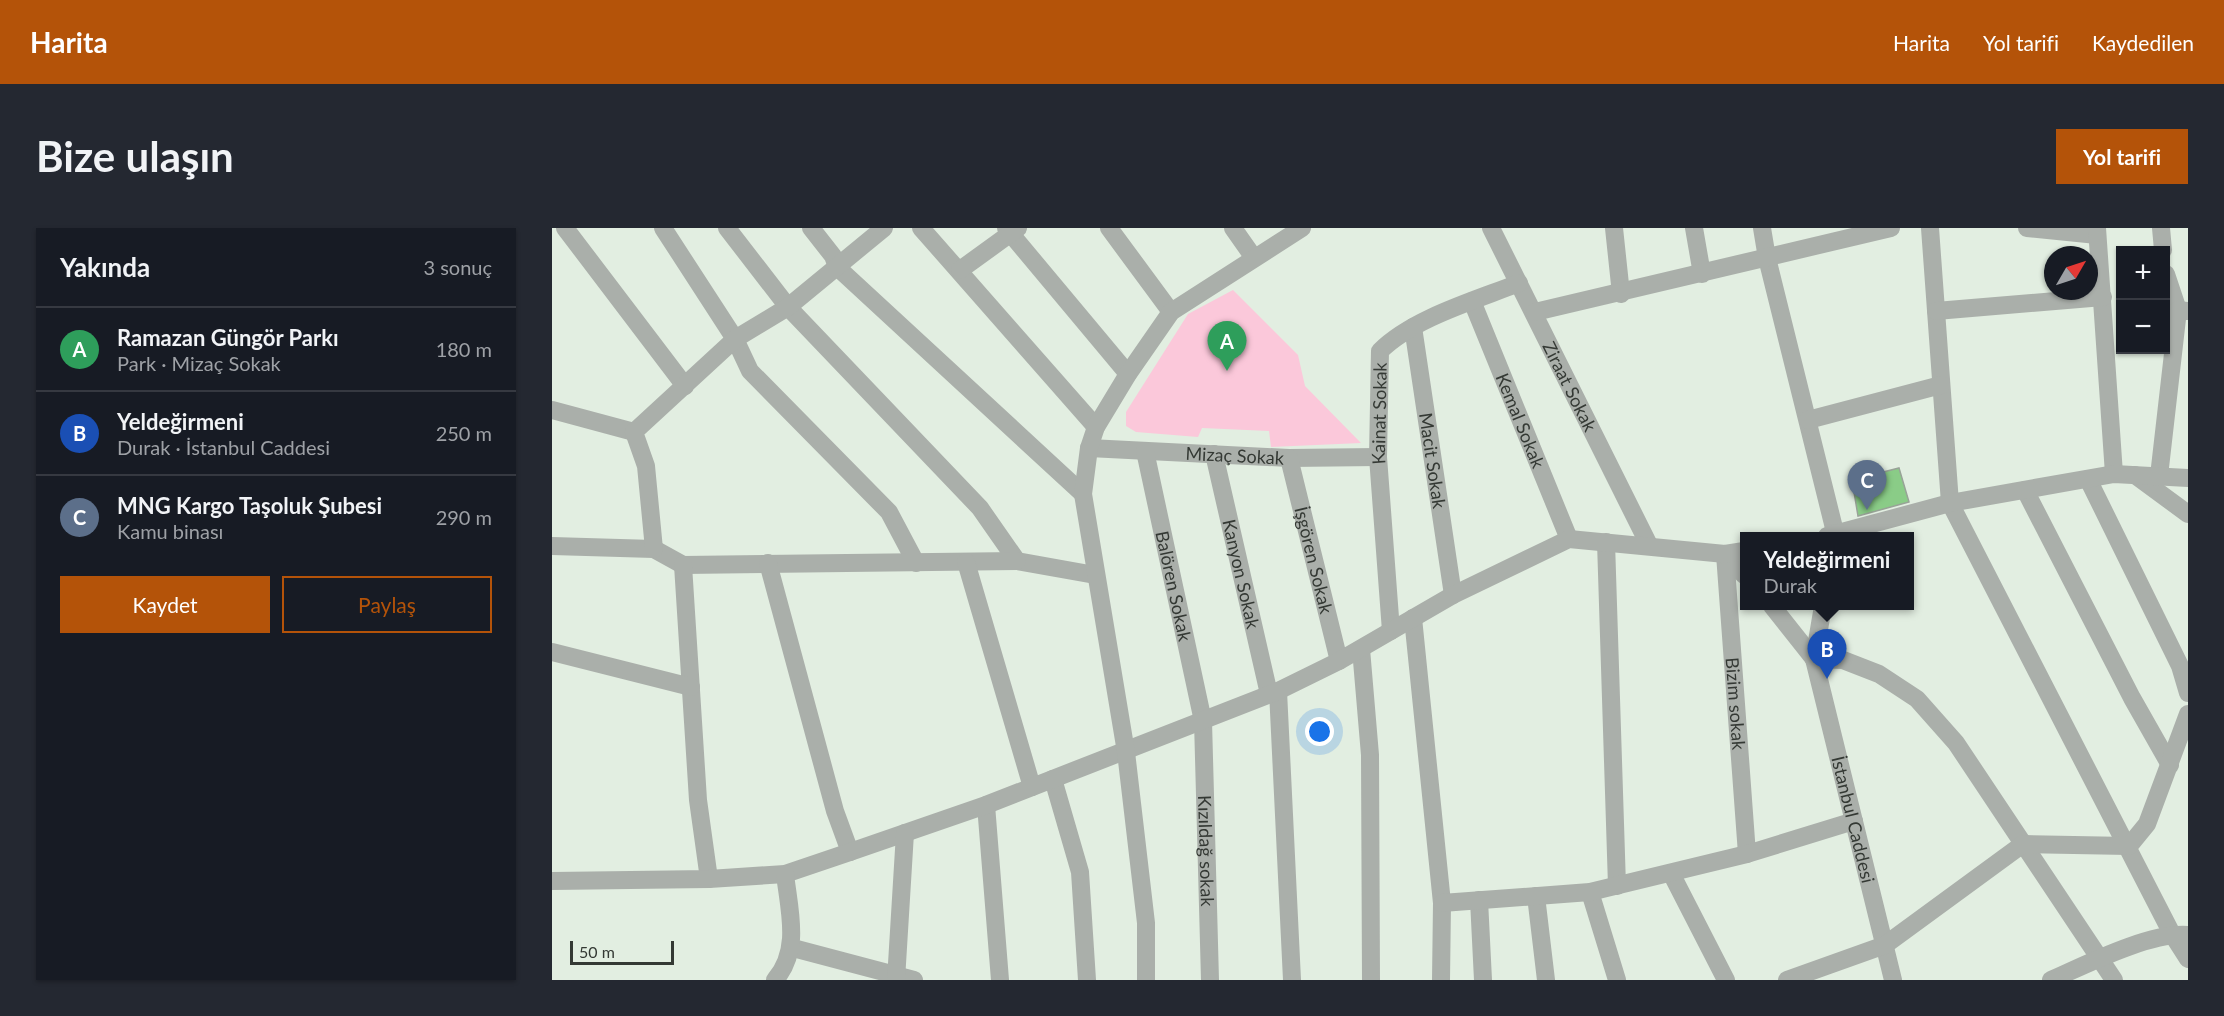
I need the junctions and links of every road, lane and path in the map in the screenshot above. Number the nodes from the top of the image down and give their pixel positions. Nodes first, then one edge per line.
1 (565, 228) edge
2 (663, 228) edge
3 (727, 228) edge
4 (811, 228) edge
5 (884, 228) edge
6 (921, 228) edge
7 (1109, 228) edge
8 (1233, 228) edge
9 (1302, 228) edge
10 (1491, 228) edge
11 (1614, 228) edge
12 (1694, 228) edge
13 (1762, 228) edge
14 (1891, 228) edge
15 (1930, 228) edge
16 (2027, 228) edge
17 (2161, 228) edge
18 (1011, 230) edge
19 (2097, 231) edge
20 (2163, 246) edge
21 (1254, 258) junction
22 (1767, 258) junction
23 (837, 267) junction
24 (960, 270) junction
25 (1702, 274) junction
26 (2170, 282) edge
27 (1519, 283) junction
28 (1621, 294) junction
29 (2103, 297) junction
30 (1472, 301) junction
31 (788, 307) junction
32 (2183, 310) edge
33 (1936, 311) junction
34 (1170, 312) junction
35 (1535, 312) junction
36 (1413, 327) junction
37 (735, 339) junction
38 (1128, 374) junction
39 (1941, 385) junction
40 (685, 386) junction
41 (552, 410) edge
42 (1808, 420) junction
43 (1096, 427) junction
44 (634, 432) junction
45 (1089, 448) junction
46 (1145, 451) junction
47 (1214, 454) junction
48 (1378, 457) junction
49 (1288, 458) junction
50 (2114, 474) junction
51 (2135, 475) junction
52 (2159, 476) junction
53 (2088, 478) junction
54 (2188, 478) edge
55 (2025, 490) junction
56 (1083, 494) junction
57 (1950, 503) junction
58 (2188, 514) edge
59 (1832, 532) edge
60 (1847, 532) edge
61 (1569, 539) junction
62 (1606, 542) junction
63 (1649, 545) junction
64 (552, 546) edge
65 (654, 549) junction
66 (1740, 552) edge
67 (1725, 554) junction
68 (1017, 561) junction
69 (966, 562) junction
70 (768, 563) junction
71 (916, 563) junction
72 (683, 565) junction
73 (1740, 570) edge
74 (1095, 575) junction
75 (1453, 595) junction
76 (1775, 610) edge
77 (1822, 610) edge
78 (1413, 618) junction
79 (1391, 632) junction
80 (1361, 649) junction
81 (552, 652) edge
82 (1814, 659) junction
83 (1339, 662) junction
84 (691, 687) junction
85 (1274, 693) junction
86 (2188, 693) edge
87 (2188, 714) edge
88 (1203, 721) junction
89 (1126, 752) junction
90 (2170, 765) junction
91 (1053, 779) junction
92 (1032, 787) junction
93 (986, 805) junction
94 (1854, 821) junction
95 (904, 834) junction
96 (2023, 844) junction
97 (2129, 846) junction
98 (850, 852) junction
99 (1747, 854) junction
100 (1671, 873) junction
101 (785, 874) junction
102 (709, 879) junction
103 (552, 880) edge
104 (1617, 886) junction
105 (1590, 892) junction
106 (1536, 896) junction
107 (1479, 900) junction
108 (1442, 903) junction
109 (2180, 934) edge
110 (1884, 945) junction
111 (793, 948) junction
112 (2100, 958) junction
113 (2188, 959) edge
114 (902, 979) edge
115 (775, 980) edge
116 (1000, 980) edge
117 (1087, 980) edge
118 (1146, 980) edge
119 (1210, 980) edge
120 (1292, 980) edge
121 (1371, 980) edge
122 (1441, 980) edge
123 (1483, 980) edge
124 (1546, 980) edge
125 (1617, 980) edge
126 (1726, 980) edge
127 (1787, 980) edge
128 (1893, 980) edge
129 (2051, 980) edge
130 (2114, 980) edge

1 - 40 street
2 - 37 street
3 - 31 street
4 - 23 street
5 - 23 street
6 - 24 street
7 - 34 street
8 - 21 street
9 - 21 street
10 - 27 street, Ziraat Sokak
11 - 28 street
12 - 25 street
13 - 22 street
14 - 22 street
15 - 33 street
16 - 19 street
17 - 20 street
18 - 24 street
18 - 38 street
19 - 29 street
21 - 34 street
22 - 25 street
22 - 42 street
23 - 31 street
23 - 56 street
24 - 43 street
25 - 28 street
26 - 32 street
27 - 30 street, Kainat Sokak
27 - 35 street, Ziraat Sokak
28 - 35 street
29 - 33 street
29 - 50 street
30 - 36 street, Kainat Sokak
30 - 61 street, Kemal Sokak
31 - 37 street
31 - 68 street
32 - 52 street
33 - 39 street
34 - 38 street
35 - 63 street, Ziraat Sokak
36 - 48 street, Kainat Sokak
36 - 75 street, Macit Sokak
37 - 40 street
37 - 71 street
38 - 43 street
39 - 42 street
39 - 57 street
40 - 44 street
41 - 44 street
42 - 59 street
43 - 45 street
44 - 65 street
45 - 46 street, Mizaç Sokak
45 - 56 street
46 - 47 street, Mizaç Sokak
46 - 88 street, Balören Sokak
47 - 49 street, Mizaç Sokak
47 - 85 street, Kanyon Sokak
48 - 49 street, Mizaç Sokak
48 - 79 street, Kainat Sokak
49 - 83 street, İşgören Sokak
50 - 51 street
50 - 53 street
51 - 52 street
51 - 58 street
52 - 54 street
53 - 55 street
53 - 86 street
55 - 57 street
55 - 90 street
56 - 74 street
57 - 60 street
57 - 97 street
61 - 62 street
61 - 75 street
62 - 63 street
62 - 104 street
63 - 67 street
64 - 65 street
65 - 72 street
66 - 67 street
67 - 73 street
67 - 99 street, Bizim sokak
68 - 69 street
68 - 74 street
69 - 71 street
69 - 92 street
70 - 71 street
70 - 72 street
70 - 98 street
72 - 84 street
74 - 89 street
75 - 78 street
76 - 82 street
77 - 82 street
78 - 79 street
78 - 108 street
79 - 80 street
80 - 83 street
80 - 121 street
81 - 84 street
82 - 94 street, İstanbul Caddesi
82 - 96 street
83 - 85 street
84 - 102 street
85 - 88 street
85 - 120 street, Kanyon Sokak
87 - 90 street
88 - 89 street
88 - 119 street, Kızıldağ sokak
89 - 91 street
89 - 118 street
90 - 97 street
91 - 92 street
91 - 117 street
92 - 93 street
93 - 95 street
93 - 116 street
94 - 99 street
94 - 110 street, İstanbul Caddesi
95 - 98 street
95 - 114 street
96 - 97 street
96 - 110 street
96 - 112 street
97 - 109 street
98 - 101 street
99 - 100 street
100 - 104 street
100 - 126 street
101 - 102 street
101 - 111 street
102 - 103 street
104 - 105 street
105 - 106 street
105 - 125 street
106 - 107 street
106 - 124 street
107 - 108 street
107 - 123 street
108 - 122 street
109 - 112 street
109 - 113 street
110 - 127 street
110 - 128 street, İstanbul Caddesi
111 - 114 street
111 - 115 street
112 - 129 street
112 - 130 street

